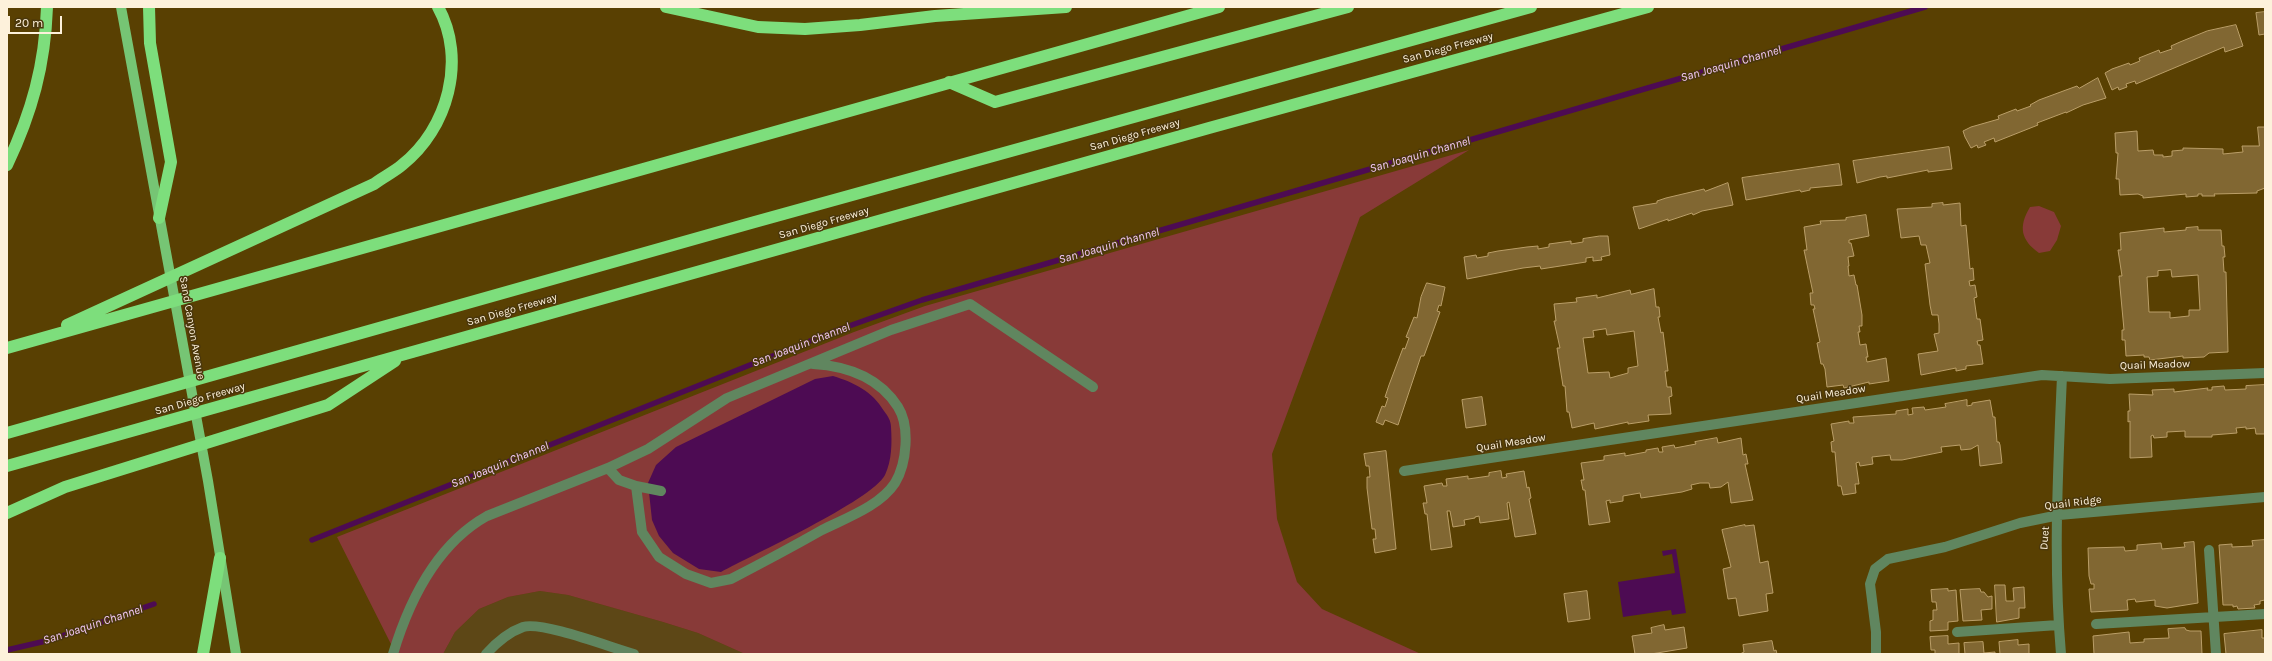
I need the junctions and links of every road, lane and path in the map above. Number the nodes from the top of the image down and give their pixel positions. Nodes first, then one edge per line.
1 (47, 7) edge
2 (120, 7) edge
3 (149, 7) edge
4 (438, 7) edge
5 (666, 7) edge
6 (1066, 7) edge
7 (1219, 7) edge
8 (1348, 7) edge
9 (1531, 7) edge
10 (1648, 7) edge
11 (949, 82) junction
12 (7, 165) edge
13 (160, 223) junction
14 (32, 341) junction
15 (7, 348) edge
16 (405, 354) junction
17 (810, 364) junction
18 (2265, 374) edge
19 (2062, 376) junction
20 (1093, 387) dead end
21 (7, 433) edge
22 (7, 466) edge
23 (608, 468) junction
24 (1404, 471) dead end
25 (636, 486) junction
26 (661, 491) dead end
27 (2265, 497) edge
28 (7, 513) edge
29 (2058, 515) junction
30 (2209, 550) dead end
31 (220, 558) junction
32 (2265, 614) edge
33 (2214, 617) junction
34 (2096, 624) dead end
35 (2058, 625) junction
36 (1957, 632) dead end
37 (203, 654) edge
38 (236, 654) edge
39 (394, 654) edge
40 (486, 654) edge
41 (634, 654) edge
42 (1876, 654) edge
43 (2060, 654) edge
44 (2216, 654) edge

1 - 12 highway
2 - 13 main road, Sand Canyon Avenue
3 - 13 highway
4 - 14 highway
5 - 6 highway
7 - 11 highway
8 - 11 highway
9 - 21 highway, San Diego Freeway
10 - 16 highway, San Diego Freeway
11 - 14 highway
13 - 31 main road, Sand Canyon Avenue
14 - 15 highway
16 - 22 highway, San Diego Freeway
16 - 28 highway
17 - 20 street
17 - 23 street
17 - 25 street
18 - 19 street, Quail Meadow
19 - 24 street, Quail Meadow
19 - 29 street, Duet
23 - 25 street
23 - 39 street
25 - 26 street
27 - 29 street, Quail Ridge
29 - 35 street, Duet
29 - 42 street, Quail Ridge
30 - 33 street
31 - 37 highway
31 - 38 main road, Sand Canyon Avenue
32 - 33 street
33 - 34 street
33 - 44 street
35 - 36 street
35 - 43 street, Duet
40 - 41 street

